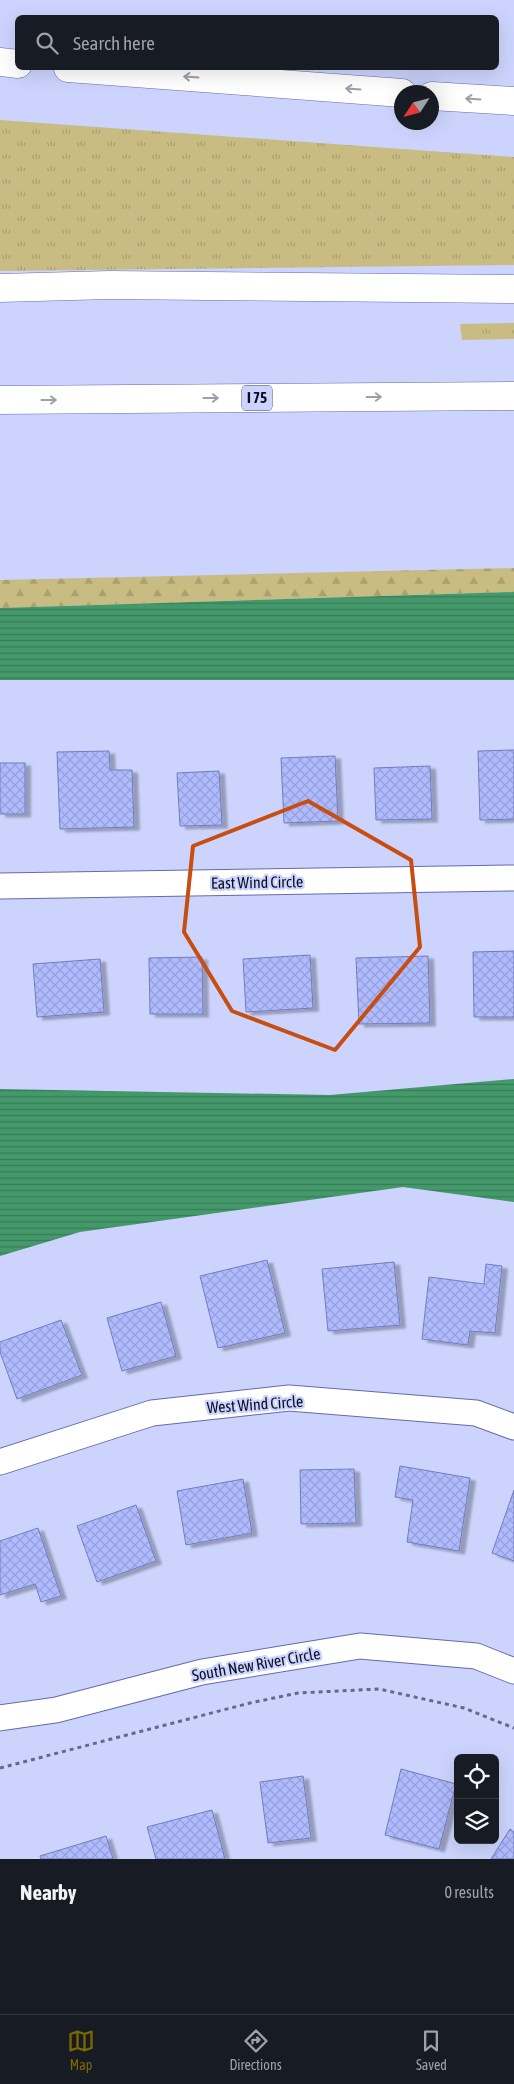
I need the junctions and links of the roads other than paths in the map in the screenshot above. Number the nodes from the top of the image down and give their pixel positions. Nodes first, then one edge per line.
1 (0, 62) edge
2 (15, 64) edge
3 (95, 70) edge
4 (394, 92) edge
5 (439, 96) edge
6 (514, 101) edge
7 (0, 288) edge
8 (514, 289) edge
9 (514, 396) edge
10 (0, 400) edge
11 (514, 878) edge
12 (0, 886) edge
13 (514, 1426) edge
14 (0, 1462) edge
15 (514, 1671) edge
16 (0, 1718) edge

1 - 2 highway
4 -> 3 highway
6 -> 5 highway
7 - 8 highway
10 -> 9 highway, I 75
11 - 12 street, East Wind Circle
13 - 14 street, West Wind Circle
15 - 16 street, South New River Circle

